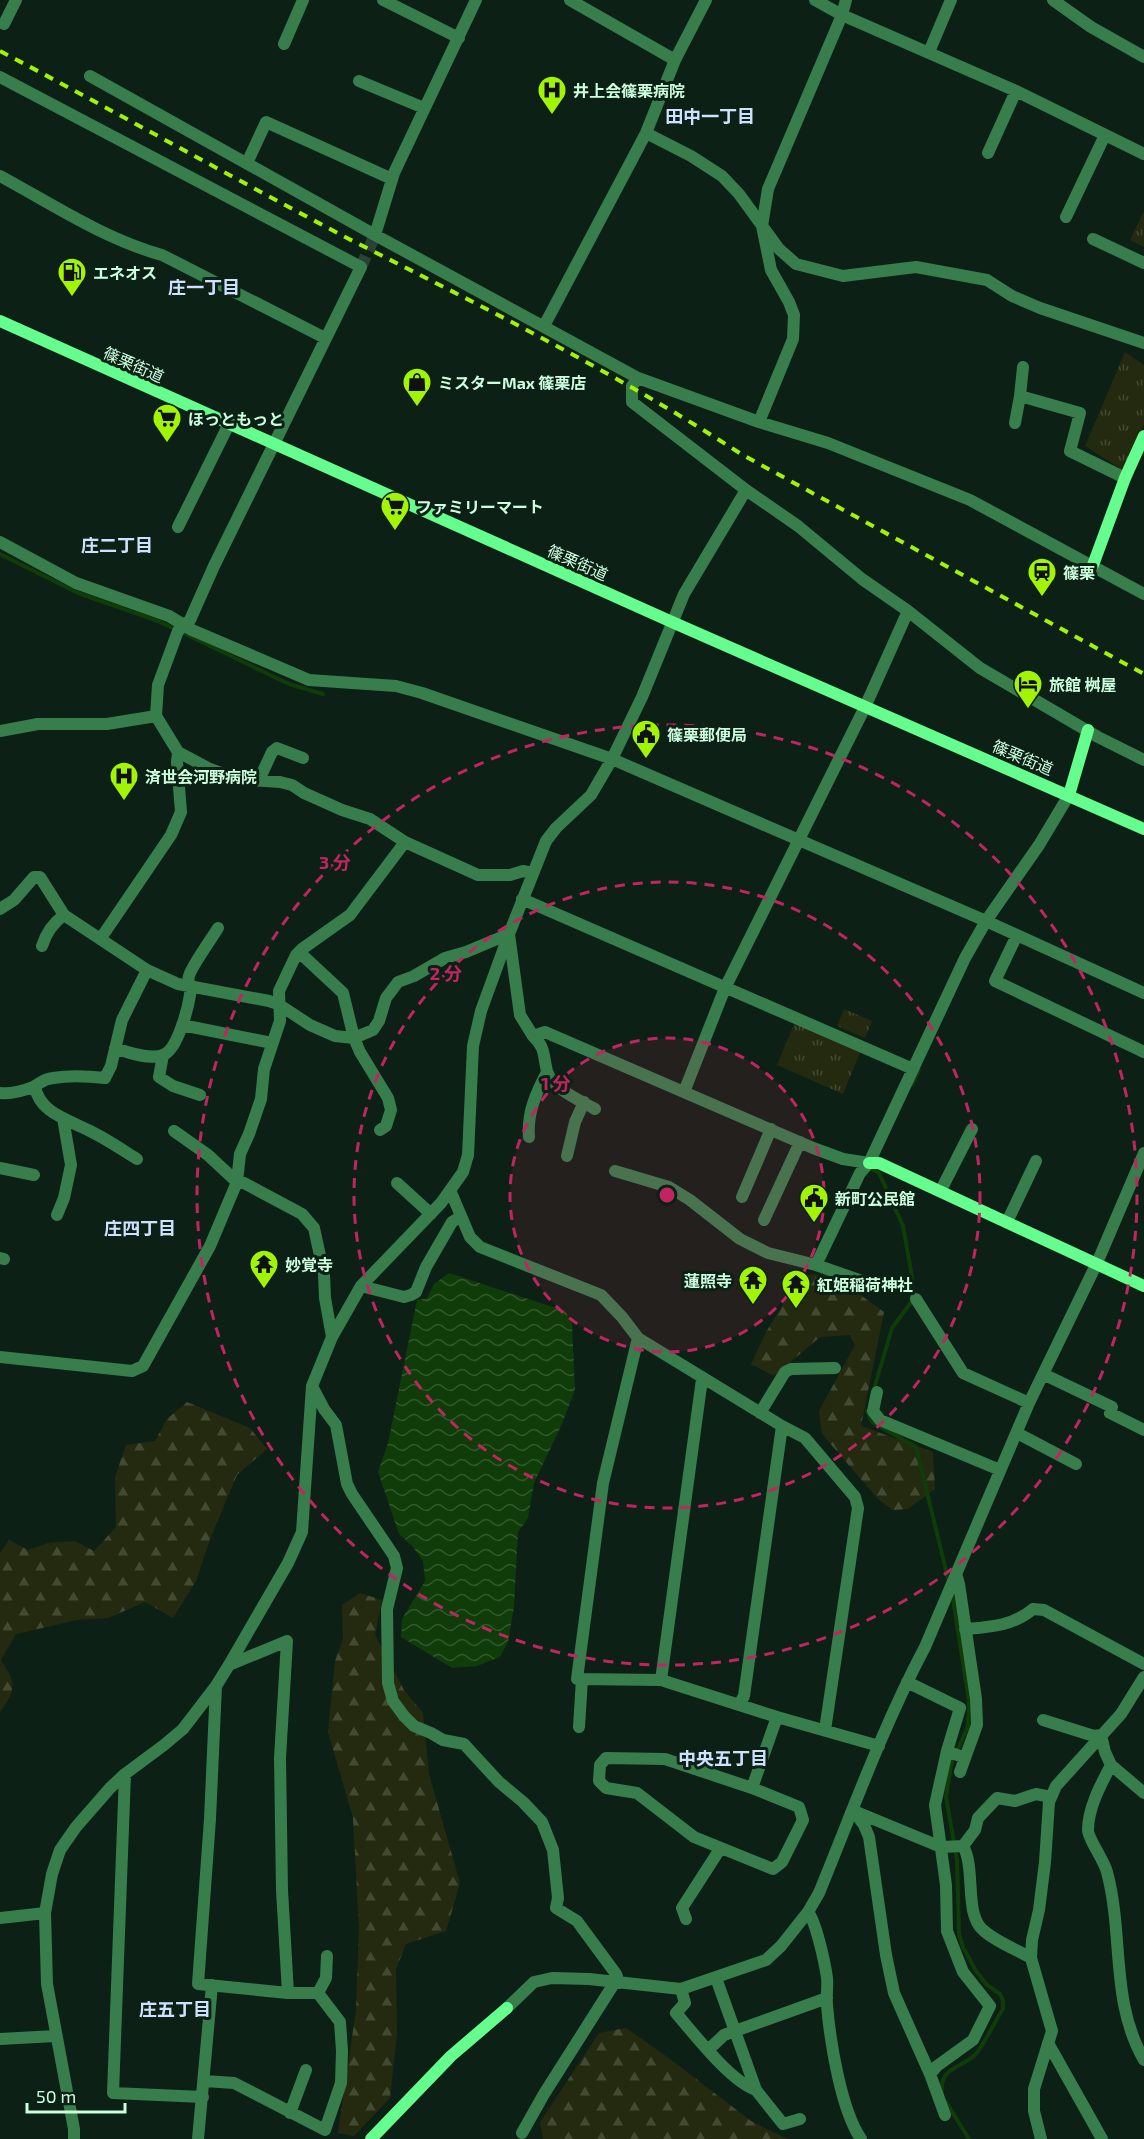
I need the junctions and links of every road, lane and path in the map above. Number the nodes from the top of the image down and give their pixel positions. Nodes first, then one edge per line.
1 (16, 0) edge
2 (303, 0) edge
3 (476, 0) edge
4 (570, 0) edge
5 (706, 0) edge
6 (815, 0) edge
7 (846, 0) edge
8 (951, 0) edge
9 (1053, 0) edge
10 (390, 2) edge
11 (584, 3) edge
12 (842, 15) junction
13 (4, 24) dead end
14 (459, 38) junction
15 (284, 44) dead end
16 (929, 52) junction
17 (1144, 57) edge
18 (675, 60) junction
19 (90, 76) dead end
20 (0, 77) edge
21 (359, 81) dead end
22 (1016, 92) junction
23 (424, 108) junction
24 (646, 133) junction
25 (1105, 135) junction
26 (988, 153) dead end
27 (1144, 154) edge
28 (247, 163) junction
29 (0, 176) edge
30 (392, 179) junction
31 (1066, 217) dead end
32 (762, 226) junction
33 (375, 235) junction
34 (1093, 238) dead end
35 (1144, 263) edge
36 (0, 321) edge
37 (544, 326) junction
38 (326, 338) junction
39 (1144, 343) edge
40 (1023, 367) dead end
41 (638, 378) junction
42 (1020, 396) junction
43 (759, 422) junction
44 (1015, 423) dead end
45 (229, 424) junction
46 (1144, 436) edge
47 (273, 445) junction
48 (1125, 478) junction
49 (746, 490) junction
50 (178, 527) dead end
51 (0, 542) edge
52 (1094, 565) junction
53 (1144, 594) edge
54 (908, 611) junction
55 (672, 622) junction
56 (185, 625) junction
57 (865, 707) junction
58 (156, 716) junction
59 (1088, 730) junction
60 (0, 731) edge
61 (178, 752) junction
62 (303, 758) dead end
63 (612, 759) junction
64 (1144, 760) edge
65 (260, 780) junction
66 (1069, 795) junction
67 (1144, 829) edge
68 (800, 840) junction
69 (405, 843) junction
70 (533, 873) junction
71 (522, 899) junction
72 (0, 909) edge
73 (64, 915) junction
74 (986, 921) junction
75 (218, 928) dead end
76 (509, 934) junction
77 (1017, 935) junction
78 (101, 938) junction
79 (42, 946) dead end
80 (299, 952) junction
81 (147, 970) junction
82 (189, 986) junction
83 (725, 988) junction
84 (1144, 993) edge
85 (278, 1004) junction
86 (182, 1025) junction
87 (533, 1036) junction
88 (354, 1038) junction
89 (272, 1043) junction
90 (115, 1048) junction
91 (1144, 1052) edge
92 (164, 1055) junction
93 (913, 1069) junction
94 (547, 1072) junction
95 (35, 1087) junction
96 (684, 1092) junction
97 (0, 1093) edge
98 (201, 1095) dead end
99 (584, 1102) junction
100 (595, 1109) dead end
101 (63, 1118) junction
102 (771, 1129) junction
103 (972, 1129) dead end
104 (380, 1130) dead end
105 (174, 1131) dead end
106 (529, 1137) dead end
107 (800, 1142) junction
108 (1144, 1153) edge
109 (567, 1156) dead end
110 (137, 1159) dead end
111 (1036, 1161) dead end
112 (869, 1163) junction
113 (0, 1168) edge
114 (615, 1171) dead end
115 (34, 1175) dead end
116 (237, 1182) junction
117 (398, 1183) dead end
118 (450, 1190) junction
119 (941, 1190) junction
120 (742, 1197) dead end
121 (431, 1214) junction
122 (57, 1215) dead end
123 (460, 1217) junction
124 (764, 1220) dead end
125 (1007, 1222) junction
126 (1097, 1263) junction
127 (816, 1265) junction
128 (865, 1282) dead end
129 (361, 1286) junction
130 (1144, 1286) edge
131 (916, 1299) dead end
132 (332, 1337) junction
133 (638, 1338) junction
134 (0, 1357) edge
135 (835, 1368) dead end
136 (1043, 1374) junction
137 (702, 1379) junction
138 (312, 1386) junction
139 (877, 1392) dead end
140 (1029, 1403) junction
141 (760, 1413) junction
142 (782, 1426) junction
143 (1144, 1430) edge
144 (1017, 1432) junction
145 (1076, 1464) dead end
146 (1000, 1470) junction
147 (956, 1573) junction
148 (965, 1629) junction
149 (1144, 1664) edge
150 (229, 1665) junction
151 (1144, 1677) edge
152 (582, 1678) junction
153 (661, 1680) junction
154 (907, 1682) junction
155 (216, 1686) junction
156 (739, 1705) junction
157 (777, 1717) junction
158 (1043, 1720) dead end
159 (579, 1727) dead end
160 (825, 1730) junction
161 (1101, 1735) junction
162 (879, 1746) junction
163 (947, 1751) junction
164 (965, 1758) junction
165 (1111, 1765) junction
166 (960, 1772) dead end
167 (125, 1774) junction
168 (752, 1788) junction
169 (1144, 1793) edge
170 (1051, 1797) junction
171 (853, 1810) junction
172 (963, 1846) junction
173 (941, 1847) junction
174 (720, 1848) junction
175 (808, 1912) junction
176 (45, 1913) junction
177 (0, 1918) edge
178 (686, 1919) dead end
179 (327, 1956) dead end
180 (1031, 1958) junction
181 (716, 1978) junction
182 (617, 1983) junction
183 (212, 1985) junction
184 (681, 1989) junction
185 (288, 1993) junction
186 (318, 1993) junction
187 (826, 1998) junction
188 (507, 2008) joint
189 (735, 2031) junction
190 (55, 2036) junction
191 (0, 2039) edge
192 (1048, 2043) junction
193 (708, 2050) junction
194 (1144, 2060) edge
195 (306, 2070) dead end
196 (930, 2074) junction
197 (204, 2081) junction
198 (756, 2090) junction
199 (203, 2097) junction
200 (290, 2113) junction
201 (945, 2115) dead end
202 (800, 2119) dead end
203 (522, 2133) dead end
204 (74, 2139) edge
205 (198, 2139) edge
206 (371, 2139) edge
207 (861, 2139) edge
208 (1041, 2139) edge
209 (1102, 2139) edge

1 - 13 street
2 - 15 street
3 - 14 street
4 - 11 street
5 - 18 street
6 - 12 street
7 - 12 street
8 - 16 street
9 - 17 street
10 - 14 street
11 - 18 street
12 - 16 street
12 - 32 street
14 - 23 street
16 - 22 street
18 - 24 street
19 - 28 street
20 - 38 street
21 - 23 street
22 - 25 street
22 - 26 street
23 - 30 street
24 - 32 street
24 - 37 street
25 - 27 street
25 - 31 street
28 - 30 street
28 - 33 street
29 - 38 street
30 - 33 street
32 - 39 street
32 - 43 street
33 - 37 street
34 - 35 street
36 - 45 main road, 篠栗街道
37 - 41 street
38 - 47 street
40 - 42 street
41 - 43 street
41 - 49 street
42 - 44 street
42 - 48 street
43 - 52 street
45 - 47 main road, 篠栗街道
45 - 50 street
46 - 48 main road
47 - 55 main road, 篠栗街道
47 - 56 street
48 - 52 main road
49 - 54 street
49 - 55 street
51 - 56 street
52 - 53 street
54 - 57 street
54 - 59 street
55 - 57 main road, 篠栗街道
55 - 63 street
56 - 58 street
56 - 63 street
57 - 66 main road, 篠栗街道
57 - 68 street
58 - 60 street
58 - 61 street
59 - 64 street
59 - 66 main road
61 - 65 street
61 - 78 street
62 - 65 street
63 - 68 street
63 - 70 street
65 - 69 street
66 - 67 main road, 篠栗街道
66 - 74 street
68 - 74 street
68 - 83 street
69 - 70 street
69 - 80 street
70 - 71 street
71 - 76 street
71 - 83 street
72 - 73 street
73 - 78 street
73 - 79 street
74 - 77 street
74 - 93 street
75 - 82 street
76 - 87 street
76 - 88 street
76 - 118 street
77 - 84 street
77 - 91 street
78 - 81 street
80 - 85 street
80 - 88 street
81 - 82 street
81 - 90 street
82 - 85 street
82 - 86 street
83 - 93 street
83 - 96 street
85 - 88 street
85 - 89 street
86 - 89 street
86 - 92 street
87 - 94 street
87 - 96 street
88 - 104 street
89 - 116 street
90 - 92 street
90 - 95 street
92 - 98 street
93 - 112 street
94 - 99 street
94 - 106 street
95 - 97 street
95 - 101 street
96 - 102 street
99 - 100 street
99 - 109 street
101 - 110 street
101 - 122 street
102 - 107 street
102 - 120 street
103 - 119 street
105 - 116 street
107 - 112 street
107 - 124 street
108 - 126 street
111 - 125 street
112 - 119 main road
112 - 127 street
113 - 115 street
114 - 127 street
116 - 132 street
116 - 134 street
117 - 121 street
118 - 121 street
118 - 123 street
119 - 125 main road
121 - 129 street
123 - 129 street
123 - 133 street
125 - 126 main road
126 - 130 main road
126 - 136 street
127 - 128 street
129 - 132 street
131 - 140 street
132 - 138 street
133 - 137 street
133 - 152 street
135 - 141 street
136 - 140 street
136 - 143 street
137 - 141 street
137 - 153 street
138 - 150 street
138 - 182 street
139 - 146 street
140 - 144 street
141 - 142 street
142 - 156 street
142 - 160 street
144 - 145 street
144 - 146 street
146 - 147 street
147 - 148 street
147 - 154 street
148 - 149 street
148 - 164 street
150 - 155 street
150 - 185 street
151 - 161 street
152 - 153 street
152 - 159 street
153 - 156 street
154 - 162 street
154 - 163 street
155 - 167 street
155 - 183 street
156 - 157 street
157 - 160 street
157 - 168 street
158 - 161 street
160 - 162 street
161 - 165 street
161 - 170 street
162 - 171 street
163 - 164 street
163 - 173 street
164 - 166 street
165 - 169 street
165 - 194 street
167 - 176 street
167 - 199 street
168 - 174 street
168 - 174 street
170 - 172 street
170 - 180 street
171 - 173 street
171 - 175 street
171 - 196 street
172 - 173 street
172 - 180 street
173 - 196 street
174 - 178 street
175 - 181 street
175 - 187 street
176 - 177 street
176 - 190 street
179 - 186 street
180 - 192 street
181 - 184 street
181 - 189 street
182 - 184 street
182 - 188 street
182 - 203 street
183 - 185 street
183 - 197 street
184 - 193 street
185 - 186 street
186 - 200 street
187 - 189 street
187 - 207 street
188 - 206 main road
189 - 193 street
189 - 198 street
190 - 191 street
190 - 204 street
192 - 208 street
192 - 209 street
193 - 198 street
195 - 200 street
196 - 201 street
197 - 199 street
197 - 200 street
198 - 202 street
199 - 205 street

